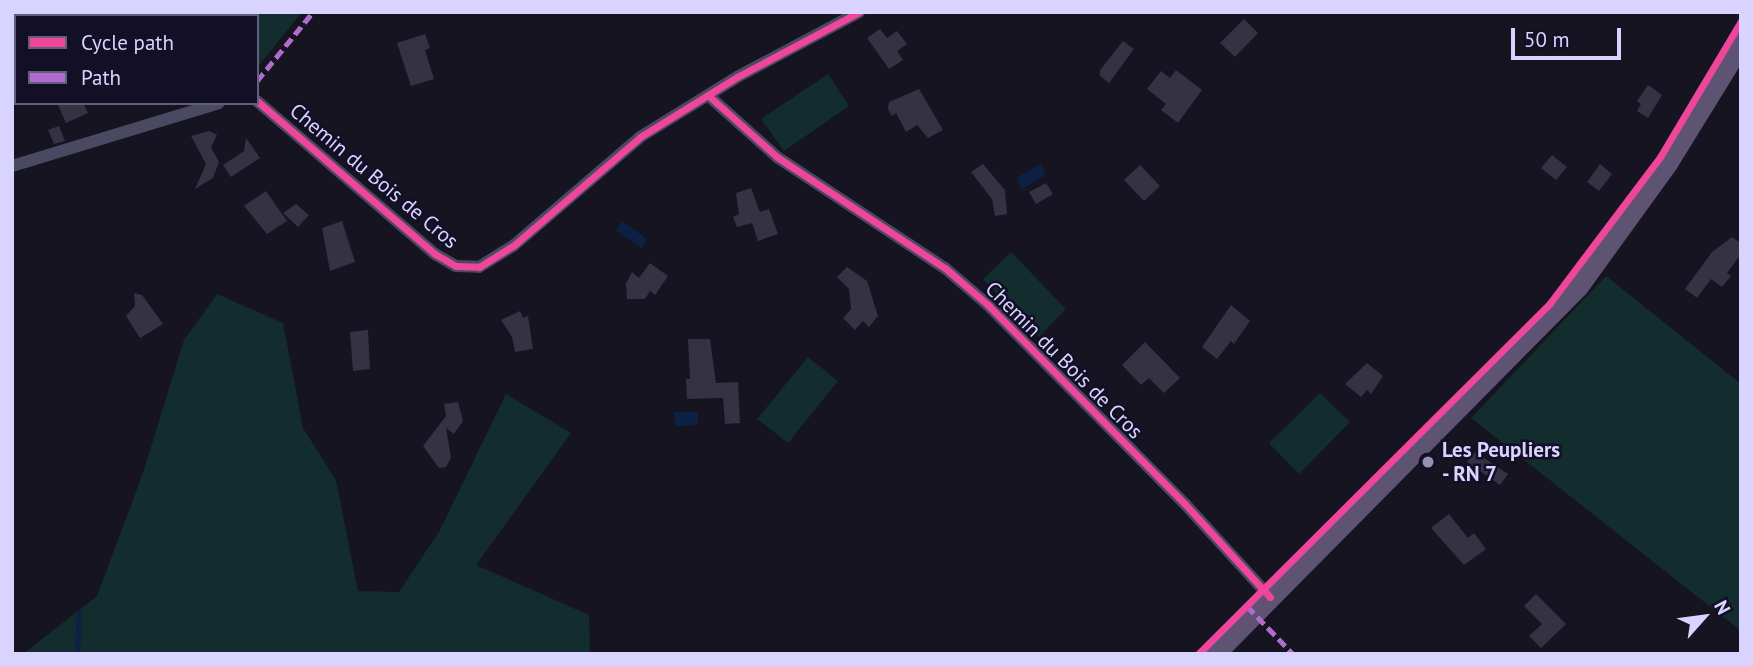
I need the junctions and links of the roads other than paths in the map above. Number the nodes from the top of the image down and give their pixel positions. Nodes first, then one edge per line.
1 (859, 12) edge
2 (1741, 43) edge
3 (710, 97) junction
4 (259, 103) edge
5 (212, 105) edge
6 (12, 166) edge
7 (1270, 597) junction
8 (1214, 654) edge

1 - 3 street, Chemin du Bois de Cros
2 - 7 main road
3 - 4 street, Chemin du Bois de Cros
3 - 7 street, Chemin du Bois de Cros
5 - 6 street
7 - 8 main road

